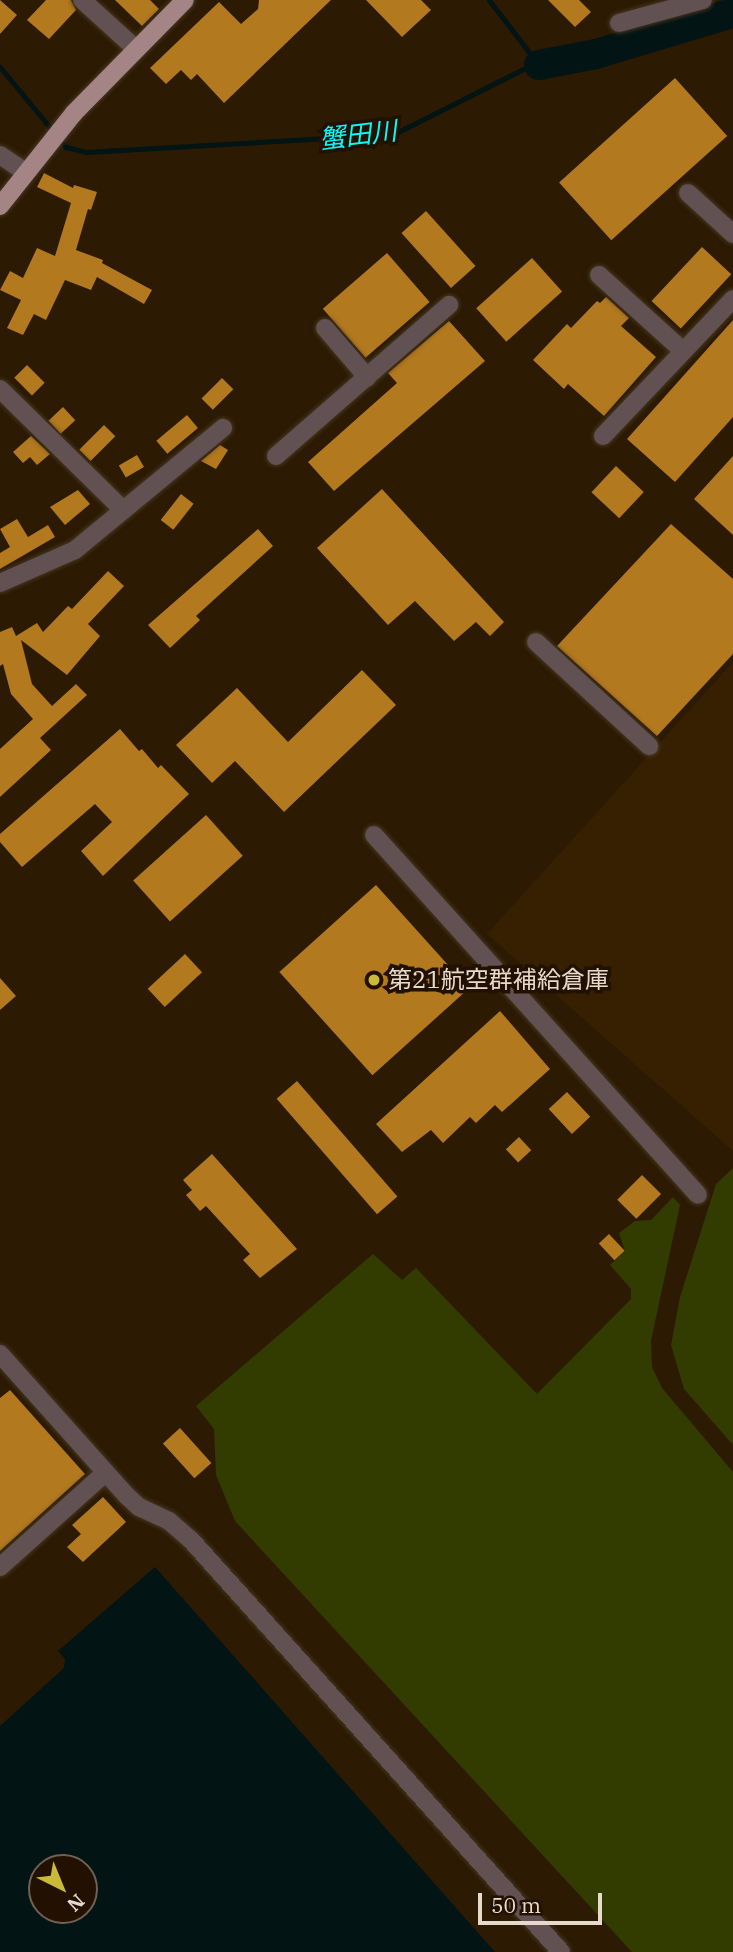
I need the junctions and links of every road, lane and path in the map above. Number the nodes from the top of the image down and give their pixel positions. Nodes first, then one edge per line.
1 (82, 0) edge
2 (185, 0) edge
3 (703, 0) edge
4 (619, 23) dead end
5 (135, 49) junction
6 (0, 155) edge
7 (25, 172) junction
8 (688, 193) dead end
9 (0, 206) edge
10 (733, 234) edge
11 (599, 275) dead end
12 (733, 299) edge
13 (449, 305) dead end
14 (325, 328) dead end
15 (683, 351) junction
16 (367, 377) junction
17 (0, 389) edge
18 (223, 428) dead end
19 (603, 436) dead end
20 (276, 456) dead end
21 (123, 510) junction
22 (0, 583) edge
23 (537, 642) dead end
24 (649, 746) dead end
25 (374, 835) dead end
26 (698, 1195) dead end
27 (0, 1354) edge
28 (105, 1473) junction
29 (0, 1567) edge
30 (561, 1952) edge

1 - 5 street
2 - 5 main road
3 - 4 street
5 - 7 main road
6 - 7 street
7 - 9 main road
8 - 10 street
11 - 15 street
12 - 15 street
13 - 16 street
14 - 16 street
15 - 19 street
16 - 20 street
17 - 21 street
18 - 21 street
21 - 22 street
23 - 24 street
25 - 26 street
27 - 28 street
28 - 29 street
28 - 30 street

